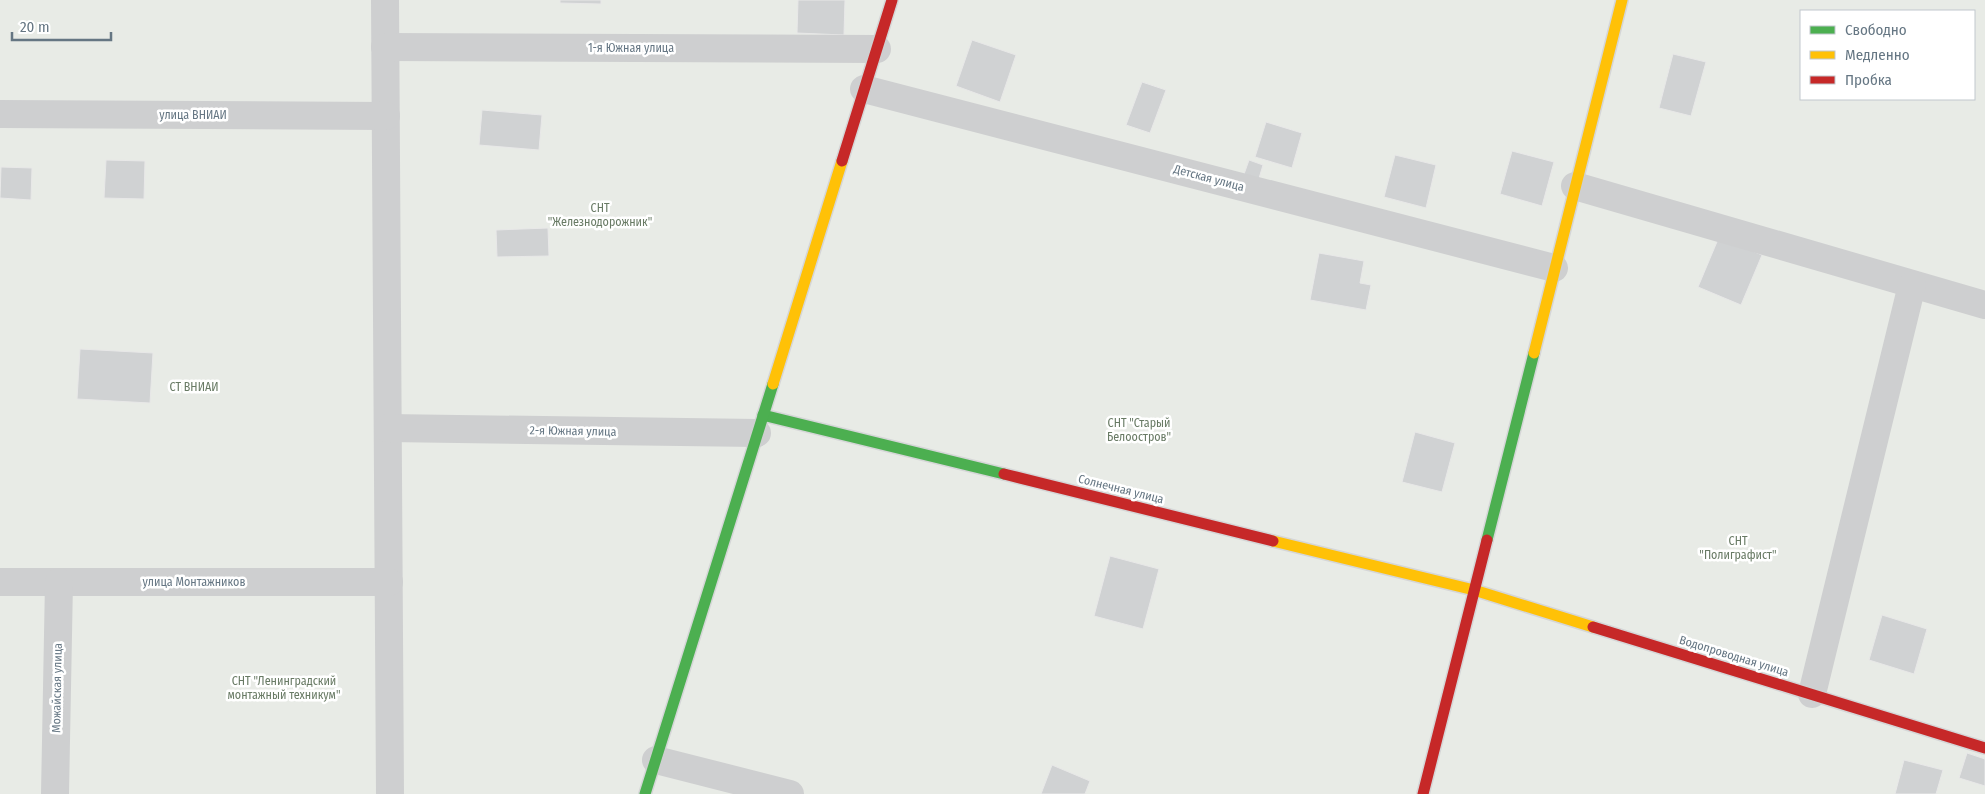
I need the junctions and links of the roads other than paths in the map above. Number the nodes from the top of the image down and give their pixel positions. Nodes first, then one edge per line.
1 (385, 0) edge
2 (892, 0) edge
3 (1622, 0) edge
4 (386, 46) junction
5 (876, 49) junction
6 (864, 88) junction
7 (0, 114) edge
8 (386, 116) junction
9 (1575, 186) junction
10 (1554, 268) junction
11 (1912, 285) junction
12 (1985, 305) edge
13 (760, 424) junction
14 (388, 428) junction
15 (0, 582) edge
16 (58, 582) junction
17 (389, 582) junction
18 (1474, 590) junction
19 (1812, 694) junction
20 (1985, 748) edge
21 (656, 760) junction
22 (55, 794) edge
23 (390, 794) edge
24 (645, 794) edge
25 (790, 794) edge
26 (1423, 794) edge

1 - 4 street
2 - 5 street
3 - 9 street
4 - 5 street, 1-я Южная улица
4 - 8 street
5 - 6 street
6 - 10 street, Детская улица
6 - 13 street
7 - 8 street, улица ВНИАИ
8 - 14 street
9 - 10 street
9 - 11 street
10 - 18 street
11 - 12 street
11 - 19 street
13 - 14 street, 2-я Южная улица
13 - 18 street, Солнечная улица
13 - 21 street
14 - 17 street
15 - 16 street, улица Монтажников
16 - 17 street, улица Монтажников
16 - 22 street, Можайская улица
17 - 23 street
18 - 19 street, Водопроводная улица
18 - 26 street
19 - 20 street, Водопроводная улица
21 - 24 street
21 - 25 street

